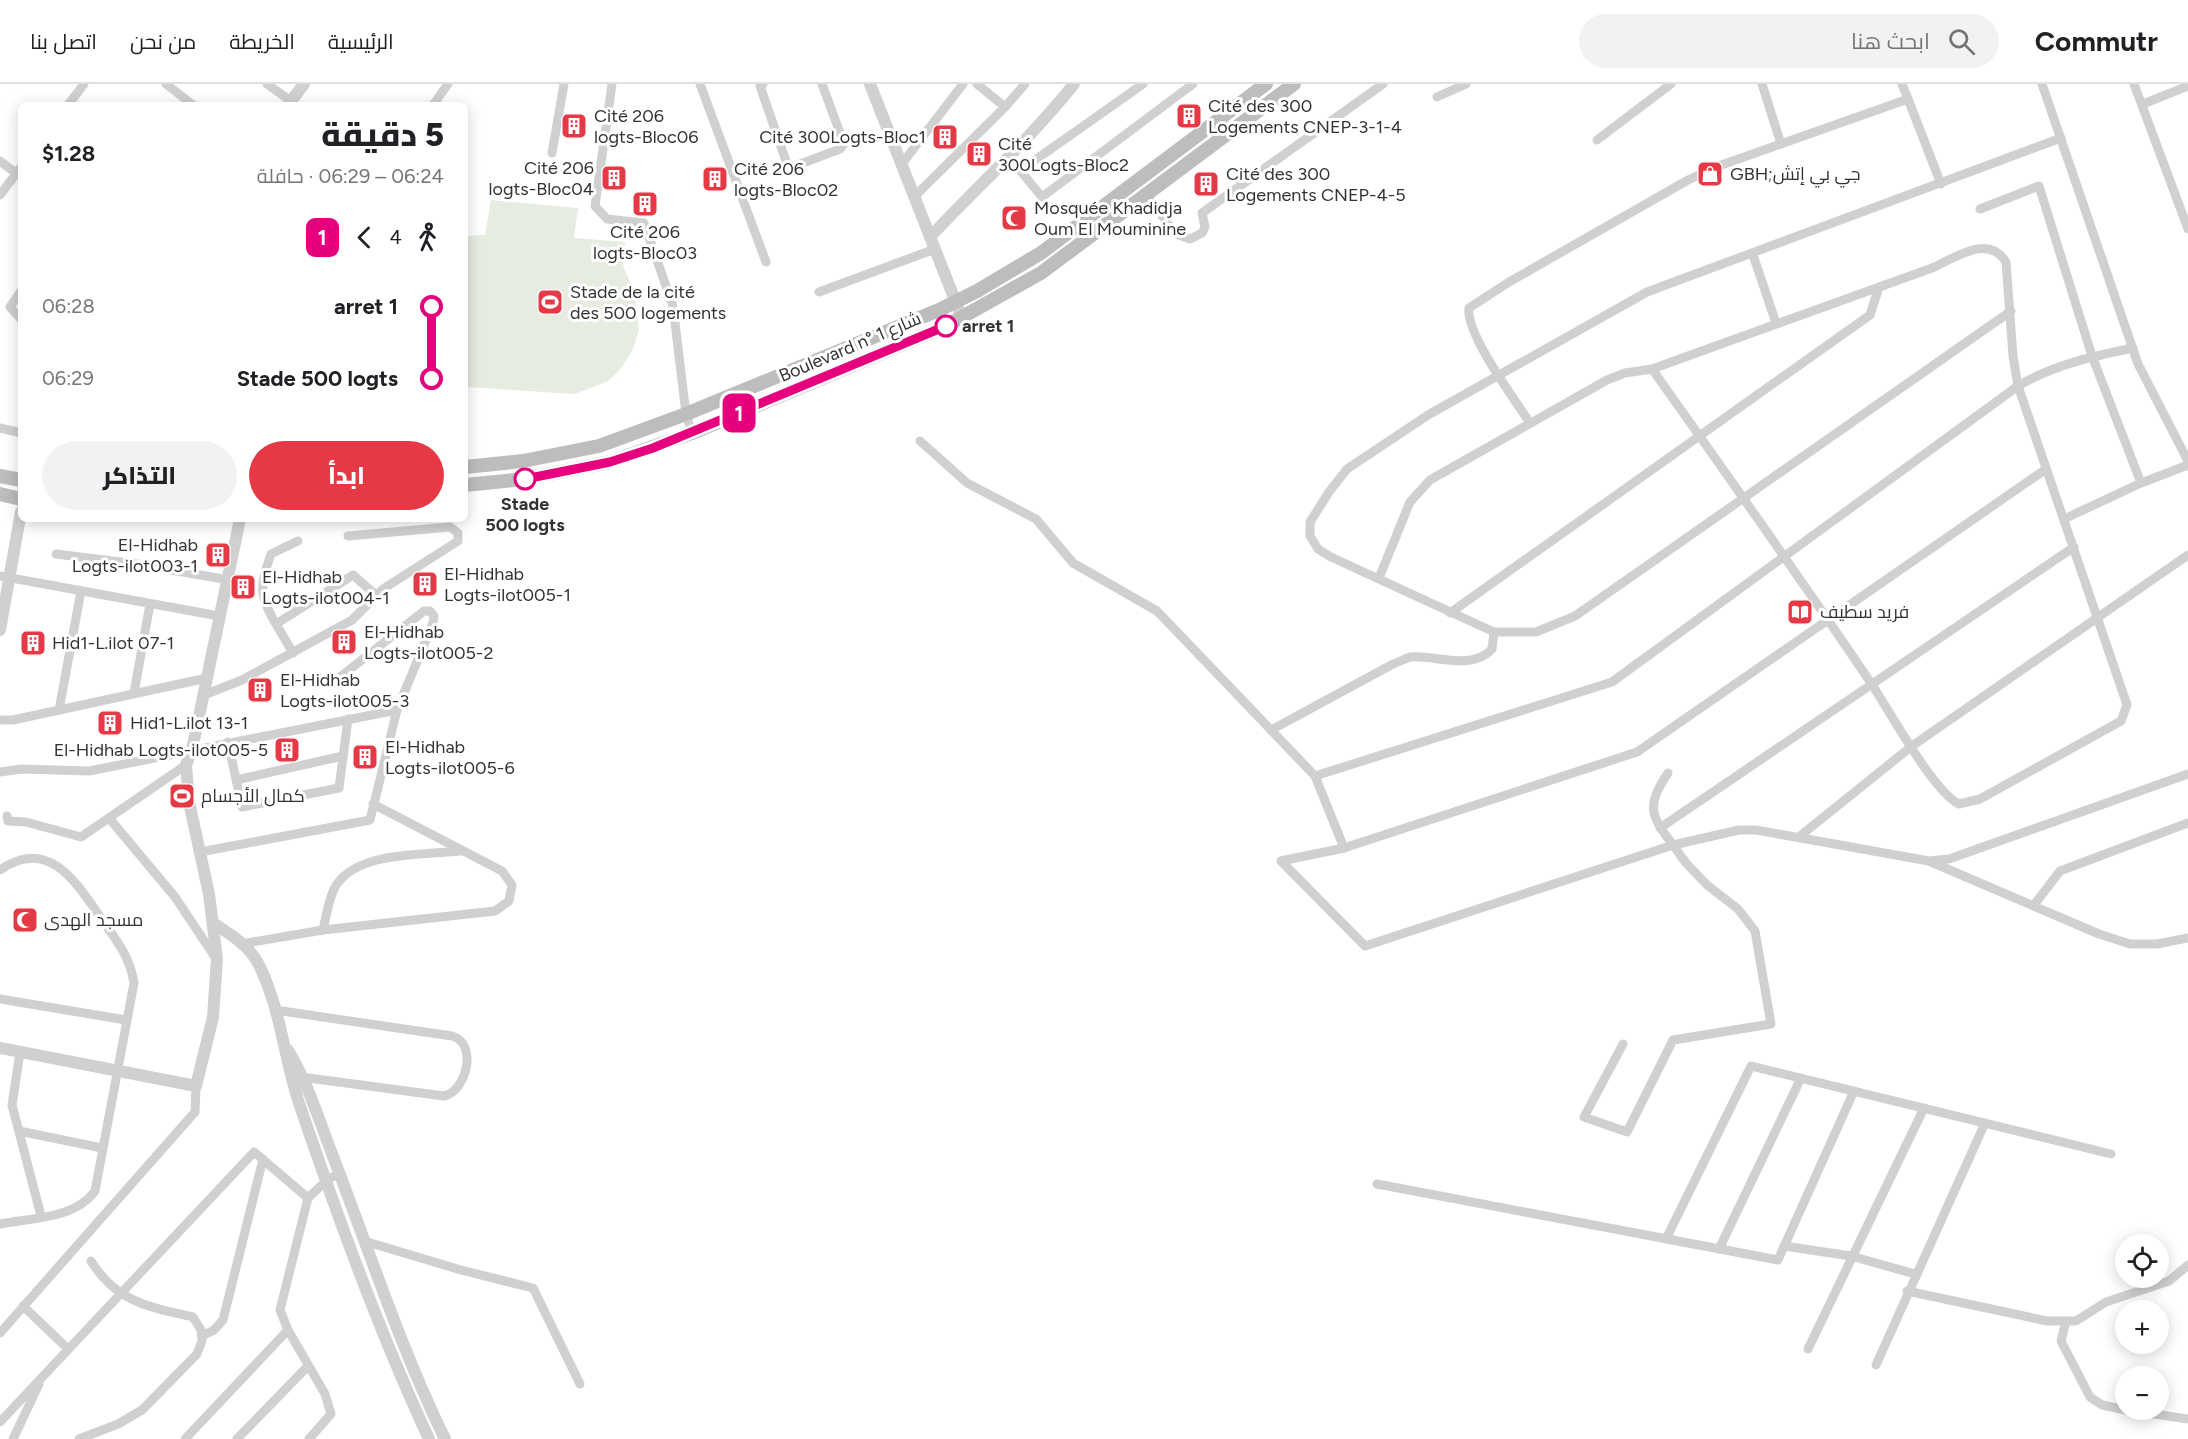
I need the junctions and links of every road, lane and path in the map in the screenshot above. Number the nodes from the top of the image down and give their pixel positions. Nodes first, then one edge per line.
1 (84, 84) edge
2 (166, 84) edge
3 (267, 84) edge
4 (304, 84) edge
5 (448, 84) edge
6 (564, 84) edge
7 (612, 84) edge
8 (700, 84) edge
9 (763, 84) edge
10 (822, 84) edge
11 (870, 84) edge
12 (963, 84) edge
13 (977, 84) edge
14 (1025, 84) edge
15 (1074, 84) edge
16 (1143, 84) edge
17 (1192, 84) edge
18 (1266, 84) edge
19 (1294, 84) edge
20 (1383, 84) edge
21 (1466, 84) edge
22 (1671, 84) edge
23 (1762, 84) edge
24 (1902, 84) edge
25 (2042, 84) edge
26 (2134, 84) edge
27 (2188, 86) edge
28 (1437, 97) dead end
29 (1908, 99) junction
30 (70, 102) edge
31 (189, 102) edge
32 (289, 102) edge
33 (291, 102) edge
34 (435, 102) edge
35 (2143, 104) junction
36 (1005, 107) junction
37 (2061, 138) junction
38 (1597, 140) dead end
39 (1781, 144) junction
40 (552, 153) dead end
41 (1010, 158) junction
42 (0, 161) edge
43 (901, 165) junction
44 (18, 170) edge
45 (1022, 170) junction
46 (18, 171) edge
47 (1941, 184) junction
48 (0, 195) edge
49 (1146, 195) junction
50 (914, 197) junction
51 (1980, 209) dead end
52 (2188, 229) edge
53 (932, 243) junction
54 (1753, 255) junction
55 (766, 262) dead end
56 (1880, 287) junction
57 (819, 292) dead end
58 (18, 295) edge
59 (956, 302) junction
60 (2011, 311) junction
61 (18, 316) edge
62 (962, 318) junction
63 (1776, 323) junction
64 (2133, 348) junction
65 (2092, 356) junction
66 (1652, 369) junction
67 (1500, 375) junction
68 (2018, 386) junction
69 (686, 414) junction
70 (1530, 423) junction
71 (0, 428) edge
72 (18, 432) edge
73 (692, 433) junction
74 (1700, 437) junction
75 (920, 441) dead end
76 (2188, 461) edge
77 (2188, 465) edge
78 (468, 467) edge
79 (2046, 469) junction
80 (0, 476) edge
81 (18, 481) edge
82 (2141, 483) junction
83 (468, 485) edge
84 (0, 494) edge
85 (1742, 496) junction
86 (18, 498) edge
87 (2064, 519) junction
88 (19, 522) edge
89 (239, 522) edge
90 (348, 536) dead end
91 (298, 541) dead end
92 (2073, 547) junction
93 (56, 554) dead end
94 (2188, 555) edge
95 (1783, 559) junction
96 (5, 577) edge
97 (1379, 578) junction
98 (229, 580) junction
99 (81, 591) junction
100 (376, 596) junction
101 (150, 604) junction
102 (1450, 612) junction
103 (2098, 615) junction
104 (219, 616) junction
105 (1827, 619) junction
106 (276, 624) junction
107 (0, 630) edge
108 (1494, 632) junction
109 (293, 653) junction
110 (207, 678) junction
111 (335, 681) dead end
112 (1872, 684) junction
113 (134, 693) junction
114 (204, 695) junction
115 (59, 710) junction
116 (397, 710) junction
117 (348, 719) junction
118 (0, 720) edge
119 (1271, 730) junction
120 (228, 742) junction
121 (1912, 746) junction
122 (192, 750) junction
123 (343, 756) junction
124 (186, 765) junction
125 (0, 772) edge
126 (1668, 773) dead end
127 (2188, 774) edge
128 (1315, 776) junction
129 (236, 780) junction
130 (373, 804) junction
131 (7, 816) dead end
132 (110, 818) junction
133 (2188, 823) edge
134 (1660, 828) junction
135 (1800, 836) junction
136 (1673, 845) junction
137 (1344, 848) junction
138 (460, 851) junction
139 (200, 852) junction
140 (1929, 861) junction
141 (0, 870) edge
142 (2034, 905) junction
143 (213, 923) junction
144 (323, 930) junction
145 (2188, 938) edge
146 (241, 944) junction
147 (217, 959) junction
148 (0, 999) edge
149 (275, 1010) junction
150 (126, 1020) junction
151 (284, 1044) junction
152 (1623, 1044) dead end
153 (0, 1048) edge
154 (20, 1052) junction
155 (116, 1070) junction
156 (302, 1077) junction
157 (1801, 1078) junction
158 (196, 1086) junction
159 (1854, 1091) junction
160 (1924, 1108) junction
161 (1985, 1123) junction
162 (19, 1131) junction
163 (102, 1148) junction
164 (2111, 1154) dead end
165 (262, 1159) junction
166 (339, 1173) junction
167 (326, 1181) junction
168 (1377, 1184) dead end
169 (308, 1198) junction
170 (41, 1216) junction
171 (0, 1224) edge
172 (1666, 1239) junction
173 (364, 1241) junction
174 (1784, 1246) junction
175 (1719, 1249) junction
176 (1851, 1256) junction
177 (91, 1261) dead end
178 (2188, 1265) edge
179 (1915, 1274) junction
180 (1907, 1291) junction
181 (119, 1294) junction
182 (23, 1306) junction
183 (2066, 1321) junction
184 (396, 1326) junction
185 (288, 1330) junction
186 (383, 1331) junction
187 (0, 1332) edge
188 (202, 1336) junction
189 (68, 1349) junction
190 (1808, 1349) dead end
191 (1876, 1365) dead end
192 (307, 1366) junction
193 (44, 1375) junction
194 (580, 1384) dead end
195 (2115, 1408) edge
196 (2169, 1416) edge
197 (2188, 1419) edge
198 (0, 1422) edge
199 (13, 1439) edge
200 (79, 1439) edge
201 (185, 1439) edge
202 (237, 1439) edge
203 (309, 1439) edge
204 (429, 1439) edge
205 (446, 1439) edge

1 - 30 street
2 - 31 street
3 - 32 street
4 - 33 street
5 - 34 street
6 - 40 street
7 - 69 street
8 - 55 street
9 - 10 street
11 - 43 street
12 - 43 street
13 - 36 street
14 - 36 street
15 - 41 street
16 - 45 street
17 - 45 street
18 - 59 main road, Boulevard n° شارع 1
19 - 49 main road, Boulevard n° شارع 1
20 - 49 street
21 - 28 street
22 - 38 street
23 - 39 street
24 - 29 street
25 - 37 street
26 - 35 street
27 - 35 street
29 - 39 street
29 - 47 street
35 - 52 street
36 - 50 street
37 - 47 street
37 - 64 street
39 - 67 street
41 - 45 street
41 - 53 street
42 - 44 street
43 - 50 street
46 - 48 street
47 - 54 street
49 - 62 main road, Boulevard n° شارع 1
50 - 53 street
51 - 65 street
53 - 57 street
53 - 59 street
54 - 63 street
54 - 67 street
56 - 60 street
56 - 63 street
56 - 74 street
58 - 61 street
59 - 62 street
59 - 69 main road, Boulevard n° شارع 1
60 - 68 street
60 - 85 street
62 - 73 main road, Boulevard n° شارع 1
63 - 66 street
64 - 65 street
64 - 76 street
65 - 68 street
65 - 82 street
66 - 70 street
66 - 74 street
67 - 70 street
67 - 97 street
68 - 79 street
68 - 95 street
69 - 73 street
69 - 78 main road, Boulevard n° شارع 1
70 - 97 street
71 - 72 street
73 - 83 main road, Boulevard n° شارع 1
74 - 85 street
74 - 102 street
75 - 119 street
77 - 82 street
79 - 87 street
79 - 105 street
80 - 81 main road
82 - 87 street
84 - 86 main road
85 - 95 street
85 - 108 street
87 - 92 street
88 - 96 street
89 - 98 street
90 - 100 street
91 - 106 street
92 - 103 street
92 - 112 street
93 - 98 street
94 - 103 street
95 - 105 street
95 - 128 street
96 - 99 street
96 - 107 street
97 - 102 street
98 - 104 street
99 - 101 street
99 - 115 street
100 - 106 street
100 - 109 street
101 - 104 street
101 - 113 street
102 - 108 street
103 - 121 street
103 - 121 street
104 - 110 street
105 - 112 street
105 - 137 street
106 - 109 street
108 - 119 street
109 - 114 street
110 - 113 street
110 - 114 street
111 - 116 street
112 - 121 street
112 - 134 street
113 - 115 street
114 - 122 street
115 - 118 street
116 - 117 street
116 - 130 street
117 - 120 street
117 - 123 street
119 - 128 street
120 - 122 street
120 - 129 street
121 - 135 street
122 - 124 street
122 - 125 street
123 - 129 street
123 - 129 street
124 - 132 street
124 - 139 street
126 - 134 street
127 - 140 street
128 - 137 street
130 - 138 street
130 - 139 street
131 - 132 street
132 - 147 street
133 - 142 street
134 - 136 street
135 - 136 street
135 - 140 street
136 - 137 street
136 - 152 street
138 - 144 street
138 - 144 street
139 - 143 street
140 - 142 street
141 - 150 street
142 - 145 street
143 - 146 street
143 - 147 street
144 - 146 street
146 - 149 street
147 - 158 street
148 - 150 street
149 - 151 street
149 - 156 street
150 - 155 street
151 - 156 street
151 - 167 street
153 - 154 street
154 - 155 street
154 - 162 street
155 - 158 street
155 - 163 street
156 - 166 street
157 - 159 street
157 - 172 street
157 - 175 street
158 - 182 street
159 - 160 street
159 - 174 street
160 - 161 street
160 - 176 street
161 - 164 street
161 - 179 street
162 - 163 street
162 - 170 street
163 - 170 street
165 - 169 street
165 - 181 street
165 - 188 street
166 - 167 street
166 - 173 street
167 - 169 street
167 - 186 street
168 - 172 street
169 - 185 street
170 - 171 street
172 - 175 street
173 - 184 street
173 - 194 street
174 - 175 street
174 - 176 street
176 - 179 street
176 - 190 street
177 - 181 street
178 - 183 street
179 - 180 street
180 - 183 street
180 - 191 street
181 - 188 street
181 - 189 street
182 - 187 street
182 - 189 street
183 - 195 street
184 - 186 street
184 - 205 street
185 - 192 street
185 - 201 street
186 - 204 street
188 - 200 street
189 - 193 street
192 - 202 street
192 - 203 street
193 - 198 street
193 - 199 street
196 - 197 street

